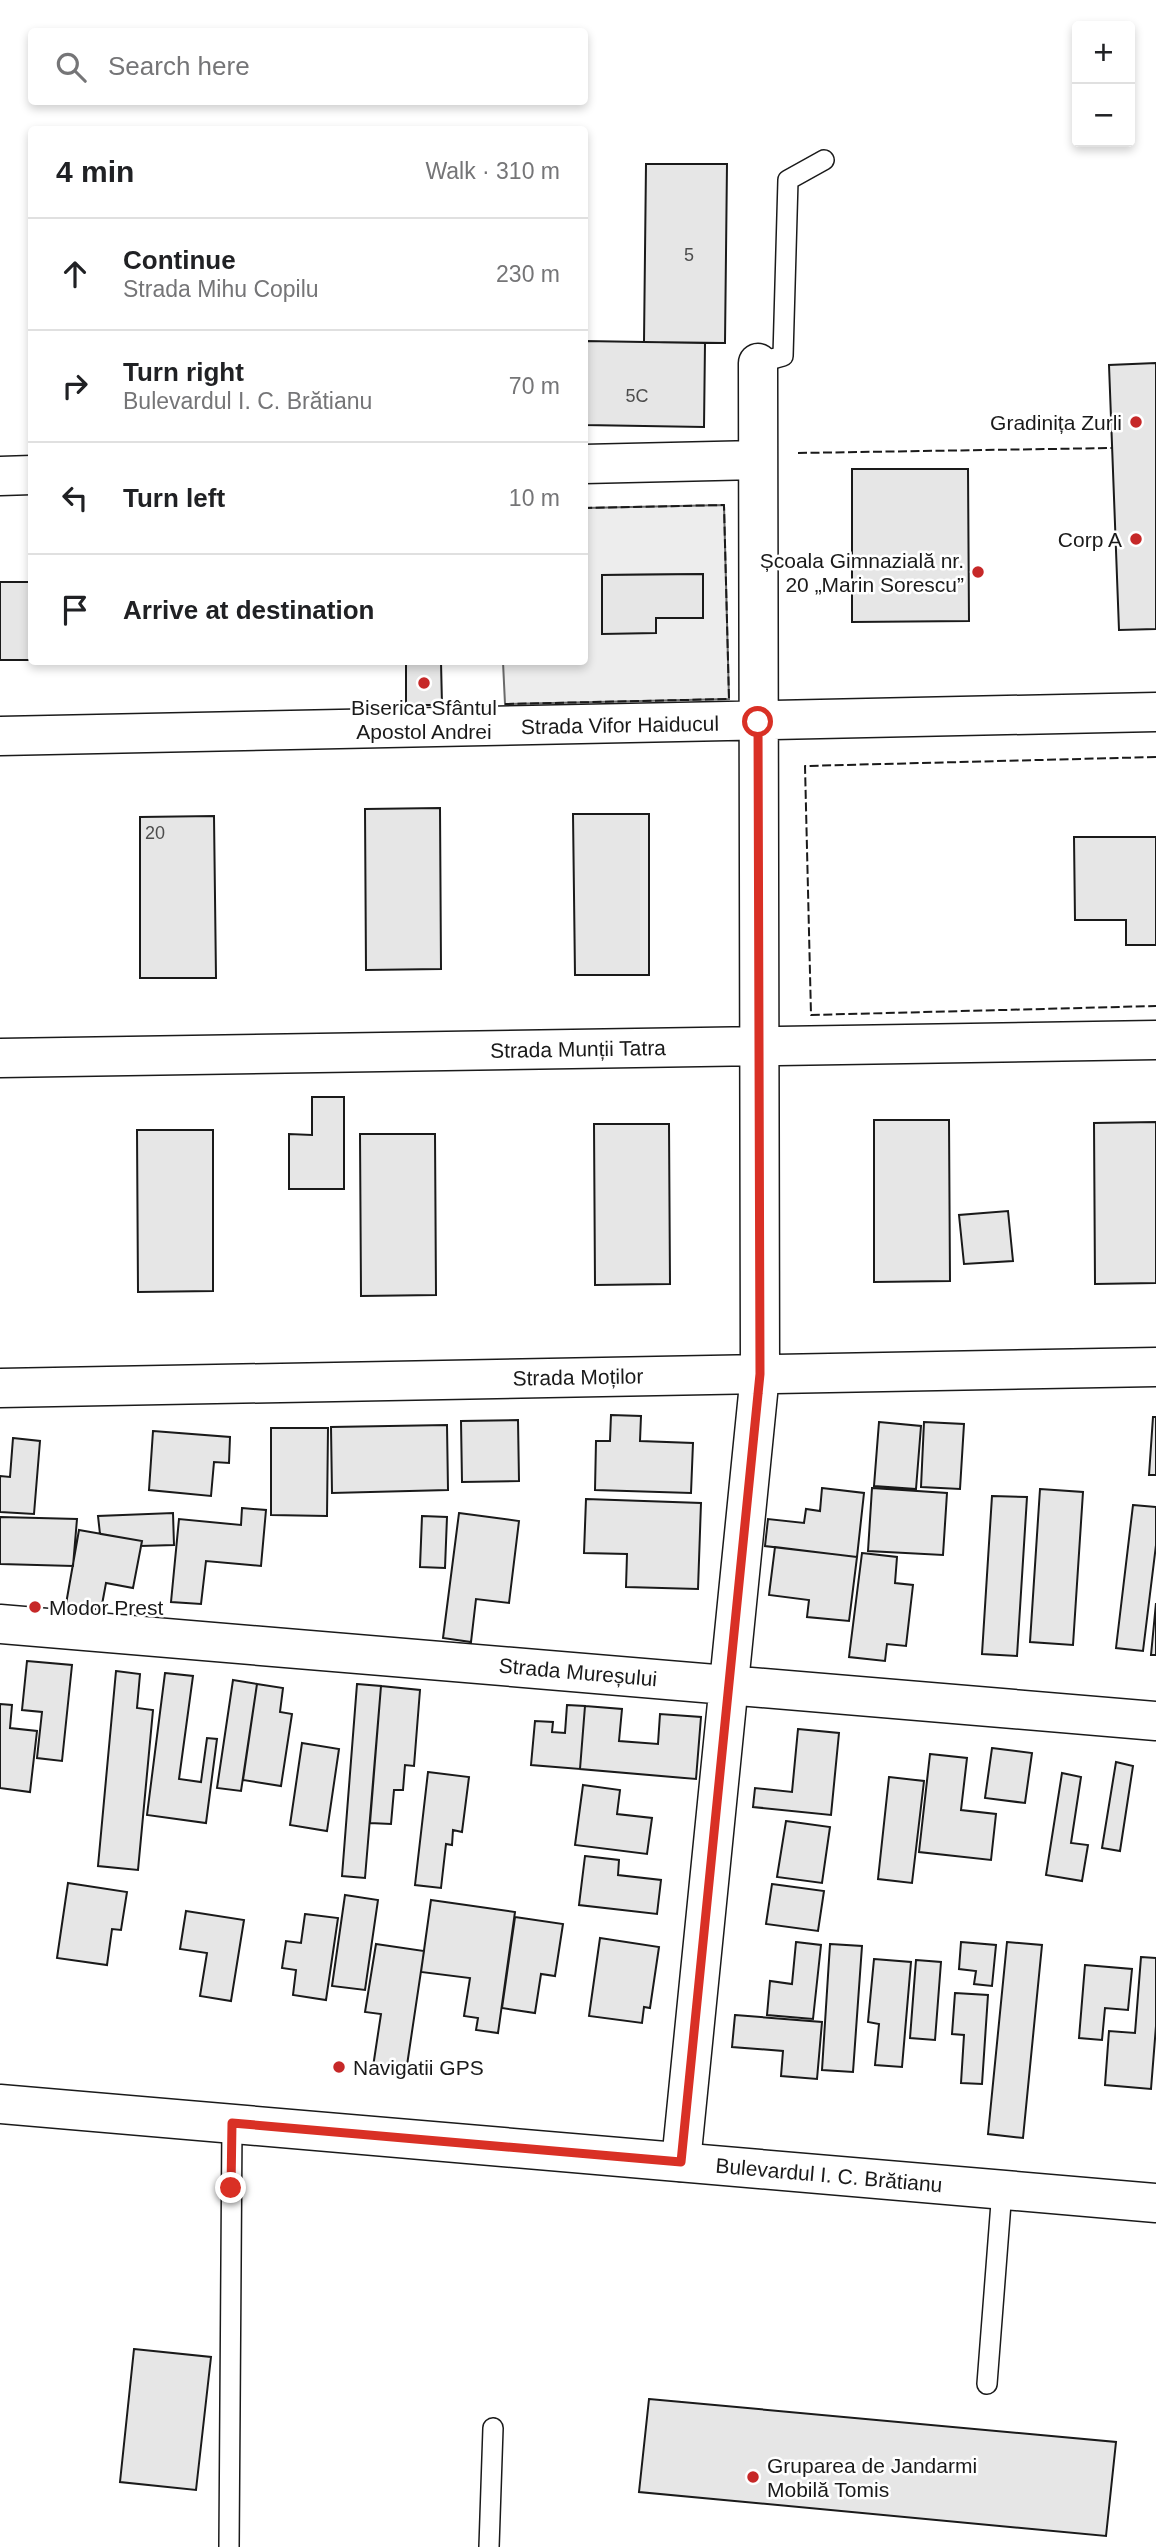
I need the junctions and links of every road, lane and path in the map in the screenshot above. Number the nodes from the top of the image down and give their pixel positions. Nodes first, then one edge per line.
1 (824, 160) dead end
2 (758, 363) joint
3 (758, 460) junction
4 (588, 464) edge
5 (28, 475) edge
6 (0, 476) edge
7 (1156, 712) edge
8 (758, 722) junction
9 (0, 736) edge
10 (1156, 1040) edge
11 (759, 1046) junction
12 (0, 1058) edge
13 (1156, 1367) edge
14 (760, 1374) junction
15 (0, 1388) edge
16 (0, 1624) edge
17 (729, 1685) junction
18 (1156, 1721) edge
19 (0, 2104) edge
20 (232, 2123) junction
21 (681, 2162) junction
22 (1002, 2190) junction
23 (1156, 2203) edge
24 (987, 2384) dead end
25 (493, 2428) dead end
26 (229, 2547) edge
27 (489, 2547) edge

1 - 2 lane
2 - 3 street
3 - 4 street
3 - 8 street
5 - 6 street
7 - 8 street, Strada Vifor Haiducul
8 - 9 street, Strada Vifor Haiducul
8 - 11 street
10 - 11 street, Strada Munții Tatra
11 - 12 street, Strada Munții Tatra
11 - 14 street
13 - 14 street, Strada Moților
14 - 15 street, Strada Moților
14 - 17 street
16 - 17 street, Strada Mureșului
17 - 18 street, Strada Mureșului
17 - 21 street
19 - 20 street, Bulevardul I. C. Brătianu
20 - 21 street, Bulevardul I. C. Brătianu
20 - 26 lane
21 - 22 street, Bulevardul I. C. Brătianu
22 - 23 street, Bulevardul I. C. Brătianu
22 - 24 lane
25 - 27 lane

